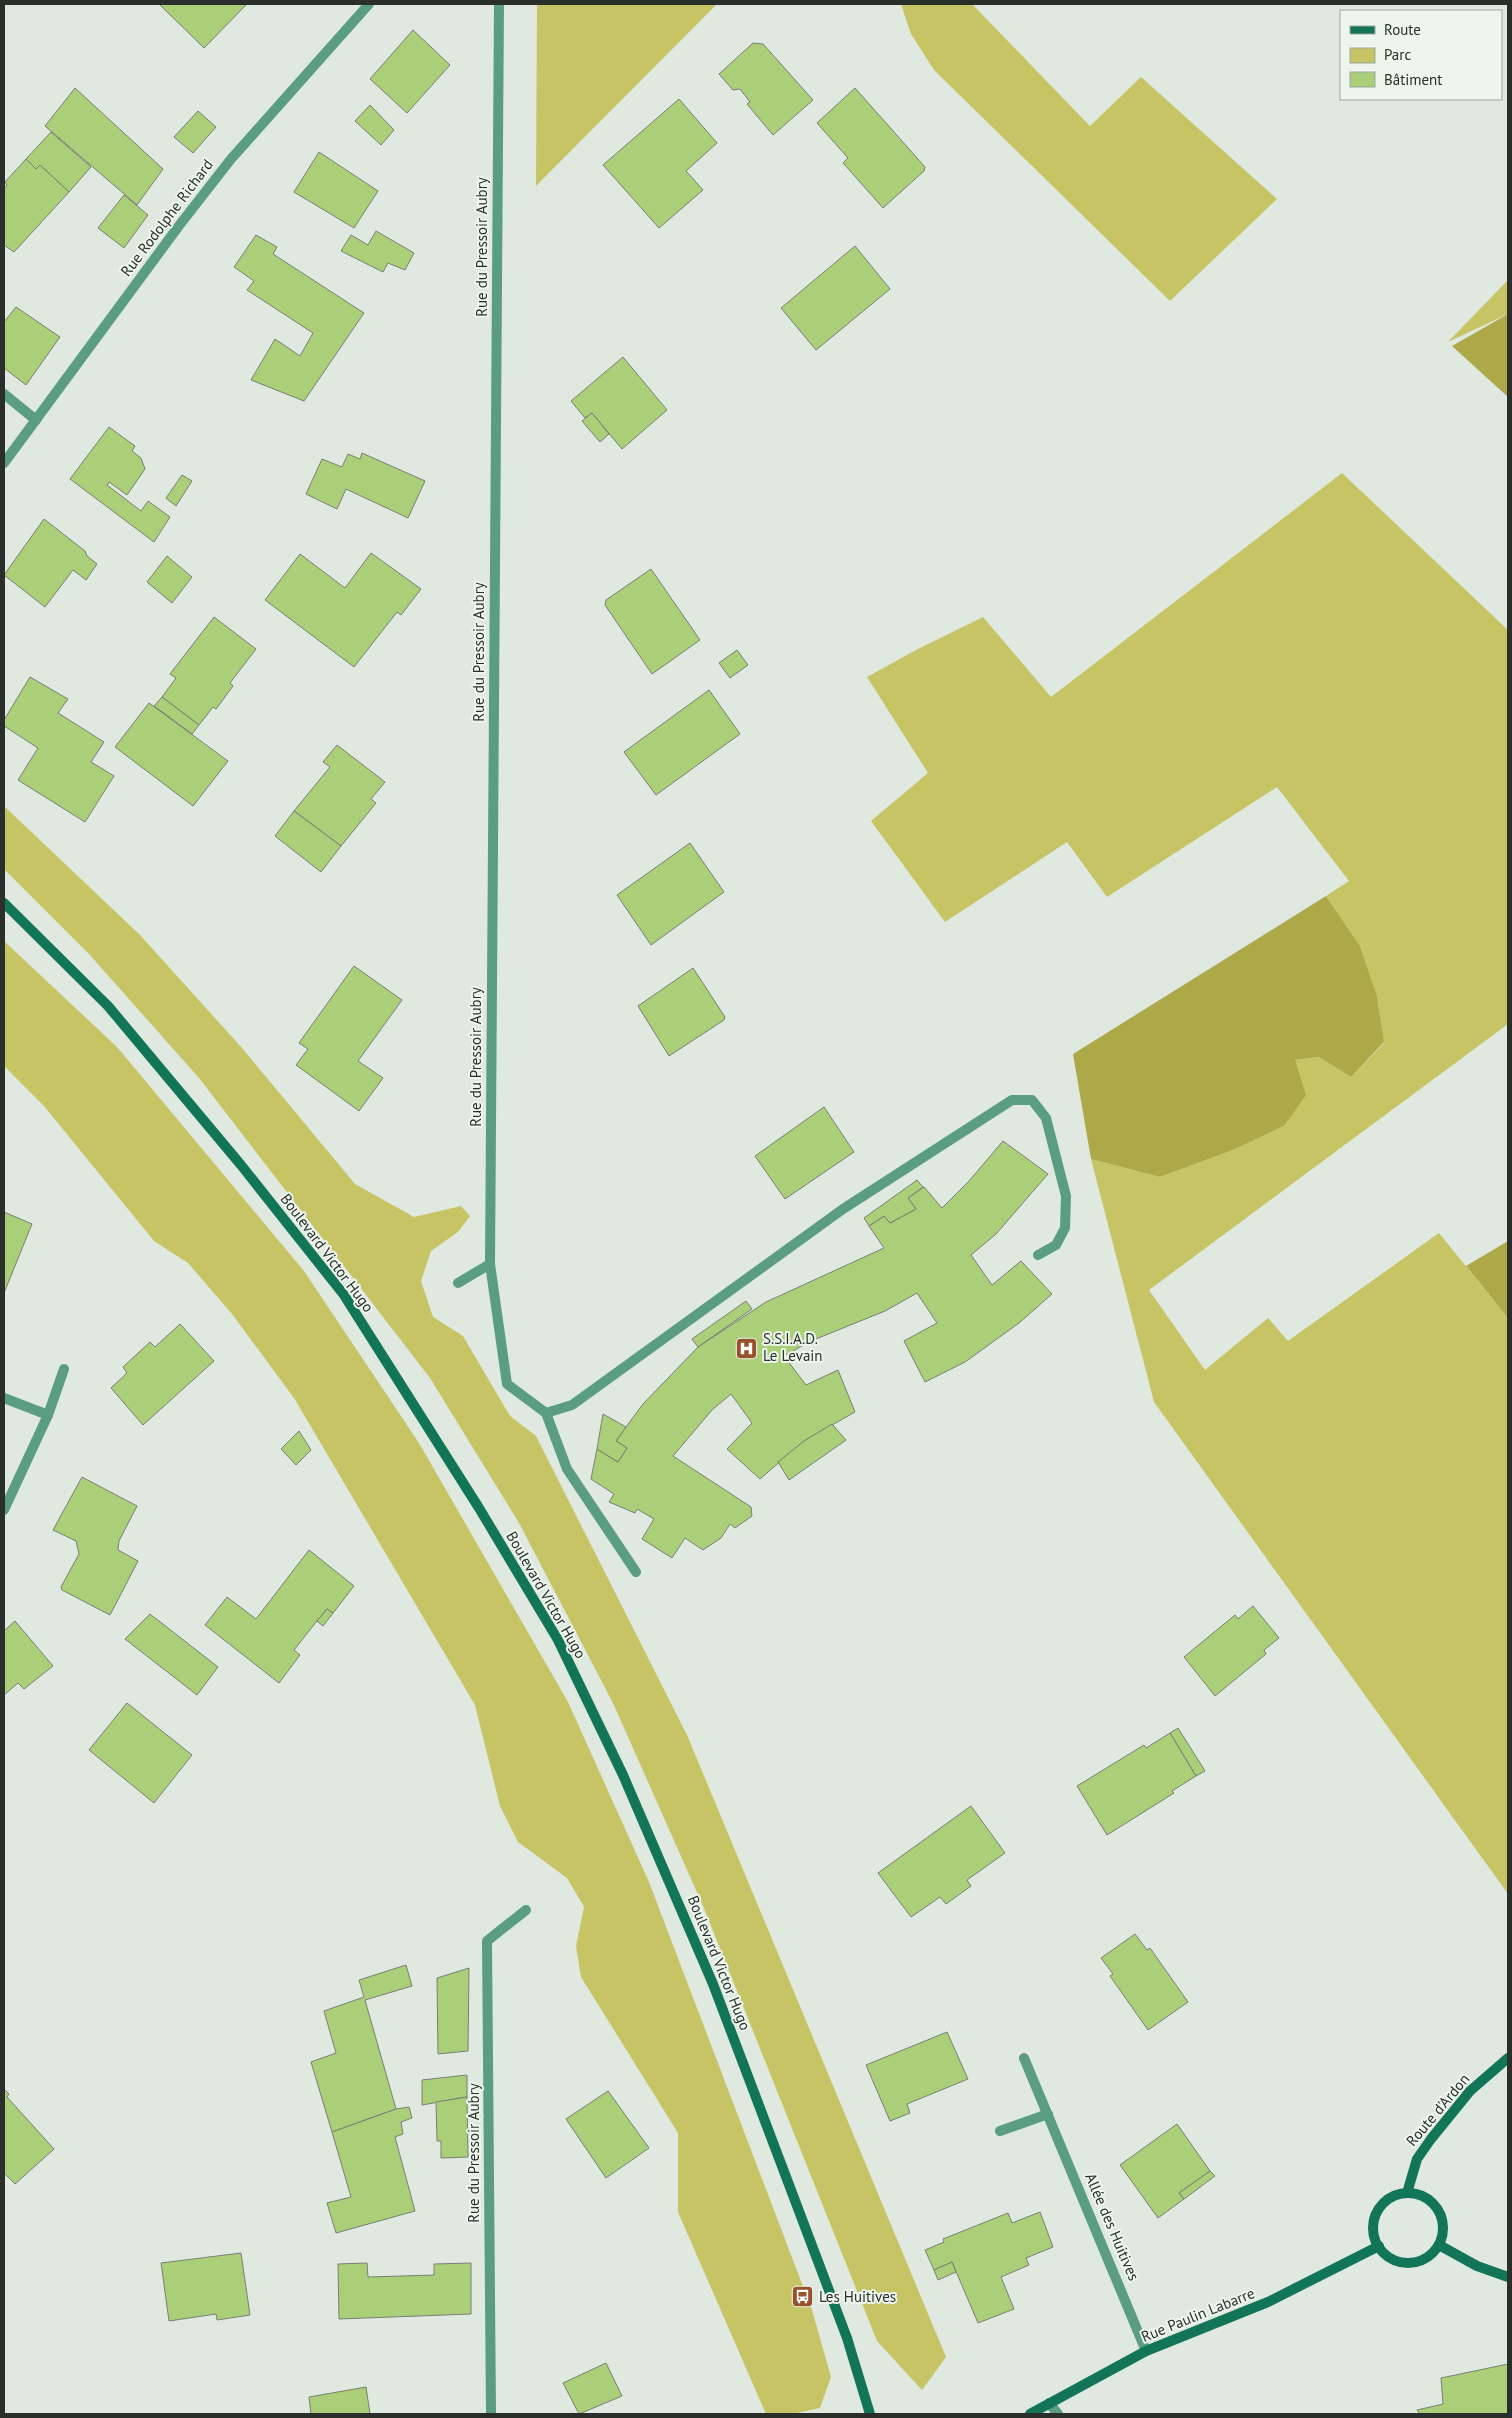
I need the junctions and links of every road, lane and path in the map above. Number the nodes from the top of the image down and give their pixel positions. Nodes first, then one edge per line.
1 (369, 4) edge
2 (499, 4) edge
3 (4, 394) edge
4 (36, 420) junction
5 (4, 463) edge
6 (4, 903) edge
7 (1038, 1255) dead end
8 (490, 1264) junction
9 (458, 1283) dead end
10 (64, 1369) dead end
11 (4, 1398) edge
12 (546, 1413) junction
13 (48, 1415) junction
14 (4, 1510) edge
15 (636, 1572) dead end
16 (526, 1910) dead end
17 (1024, 2058) dead end
18 (1508, 2058) edge
19 (1048, 2114) junction
20 (1000, 2131) dead end
21 (1407, 2193) junction
22 (1439, 2245) junction
23 (1379, 2246) junction
24 (1508, 2278) edge
25 (1146, 2351) junction
26 (1049, 2403) junction
27 (491, 2414) edge
28 (870, 2414) edge
29 (1030, 2414) edge
30 (1058, 2414) edge

1 - 4 street, Rue Rodolphe Richard
2 - 8 street, Rue du Pressoir Aubry
3 - 4 street
4 - 5 street, Rue Rodolphe Richard
6 - 28 main road, Boulevard Victor Hugo
7 - 12 street
8 - 9 street
8 - 12 street, Rue du Pressoir Aubry
10 - 13 street
11 - 13 street
12 - 15 street
13 - 14 street
16 - 27 street, Rue du Pressoir Aubry
17 - 19 street, Allée des Huitives
18 - 21 main road, Route d'Ardon
19 - 20 street
19 - 25 street, Allée des Huitives
21 - 22 main road
21 - 23 main road
22 - 23 main road
22 - 24 main road
23 - 25 main road, Rue Paulin Labarre
25 - 26 main road, Rue Paulin Labarre
26 - 29 main road, Rue Paulin Labarre
26 - 30 street

